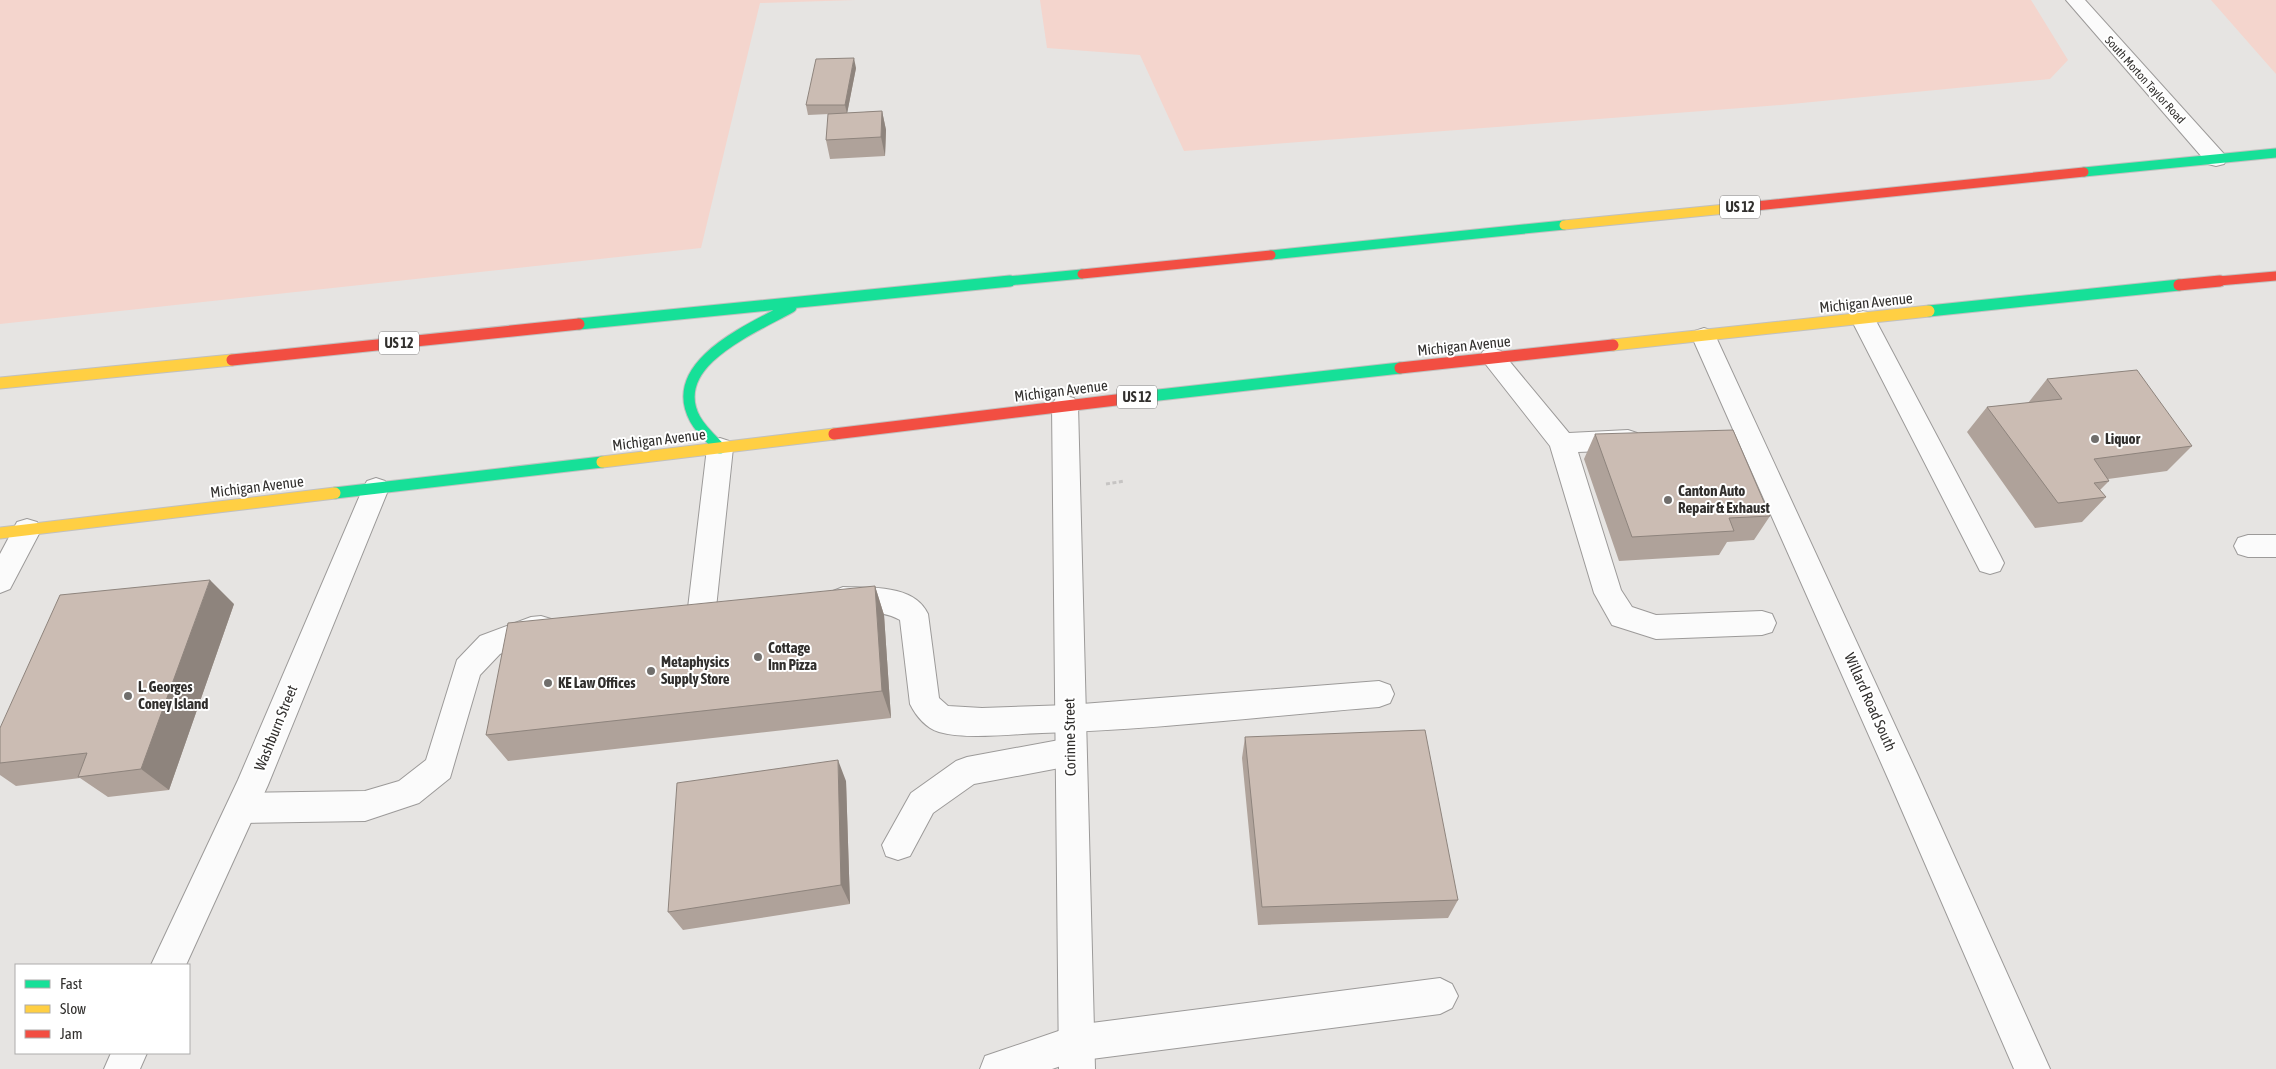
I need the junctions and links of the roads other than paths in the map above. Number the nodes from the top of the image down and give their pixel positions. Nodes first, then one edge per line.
1 (2075, 0) edge
2 (2276, 153) edge
3 (2216, 159) junction
4 (2276, 276) edge
5 (798, 303) junction
6 (1863, 319) junction
7 (1704, 337) junction
8 (1492, 357) junction
9 (0, 383) edge
10 (1065, 405) junction
11 (1750, 436) junction
12 (1720, 437) edge
13 (1651, 439) edge
14 (1562, 442) junction
15 (720, 448) junction
16 (376, 488) junction
17 (27, 530) junction
18 (0, 533) edge
19 (2248, 546) dead end
20 (2276, 546) edge
21 (1990, 563) dead end
22 (0, 582) edge
23 (820, 601) edge
24 (732, 606) edge
25 (702, 608) junction
26 (674, 612) edge
27 (1762, 623) dead end
28 (569, 625) edge
29 (1378, 694) dead end
30 (1069, 718) junction
31 (1070, 752) junction
32 (242, 808) junction
33 (898, 845) dead end
34 (168, 964) edge
35 (1440, 996) dead end
36 (129, 1054) edge
37 (1076, 1056) edge
38 (122, 1069) edge
39 (998, 1069) edge
40 (2032, 1069) edge

1 - 3 street, South Morton Taylor Road
2 - 3 main road, US 12
3 - 5 main road, US 12
4 - 6 main road, Michigan Avenue / US 12
5 - 9 main road, US 12
5 - 15 main road
6 - 7 main road, Michigan Avenue / US 12
6 - 21 street
7 - 8 main road, Michigan Avenue / US 12
7 - 11 street, Willard Road South
8 - 10 main road, Michigan Avenue / US 12
8 - 14 street
10 - 15 main road, Michigan Avenue / US 12
10 - 30 street, Corinne Street
11 - 12 street
11 - 40 street, Willard Road South
13 - 14 street
14 - 27 street
15 - 16 main road, Michigan Avenue / US 12
15 - 25 street
16 - 17 main road, Michigan Avenue / US 12
16 - 32 street, Washburn Street
17 - 18 main road, Michigan Avenue / US 12
17 - 22 street
19 - 20 street
23 - 30 street
24 - 25 street
25 - 26 street
28 - 32 street
29 - 30 street
30 - 31 street, Corinne Street
31 - 33 street
31 - 37 street, Corinne Street
32 - 34 street, Washburn Street
35 - 37 street
36 - 38 street
37 - 39 street

